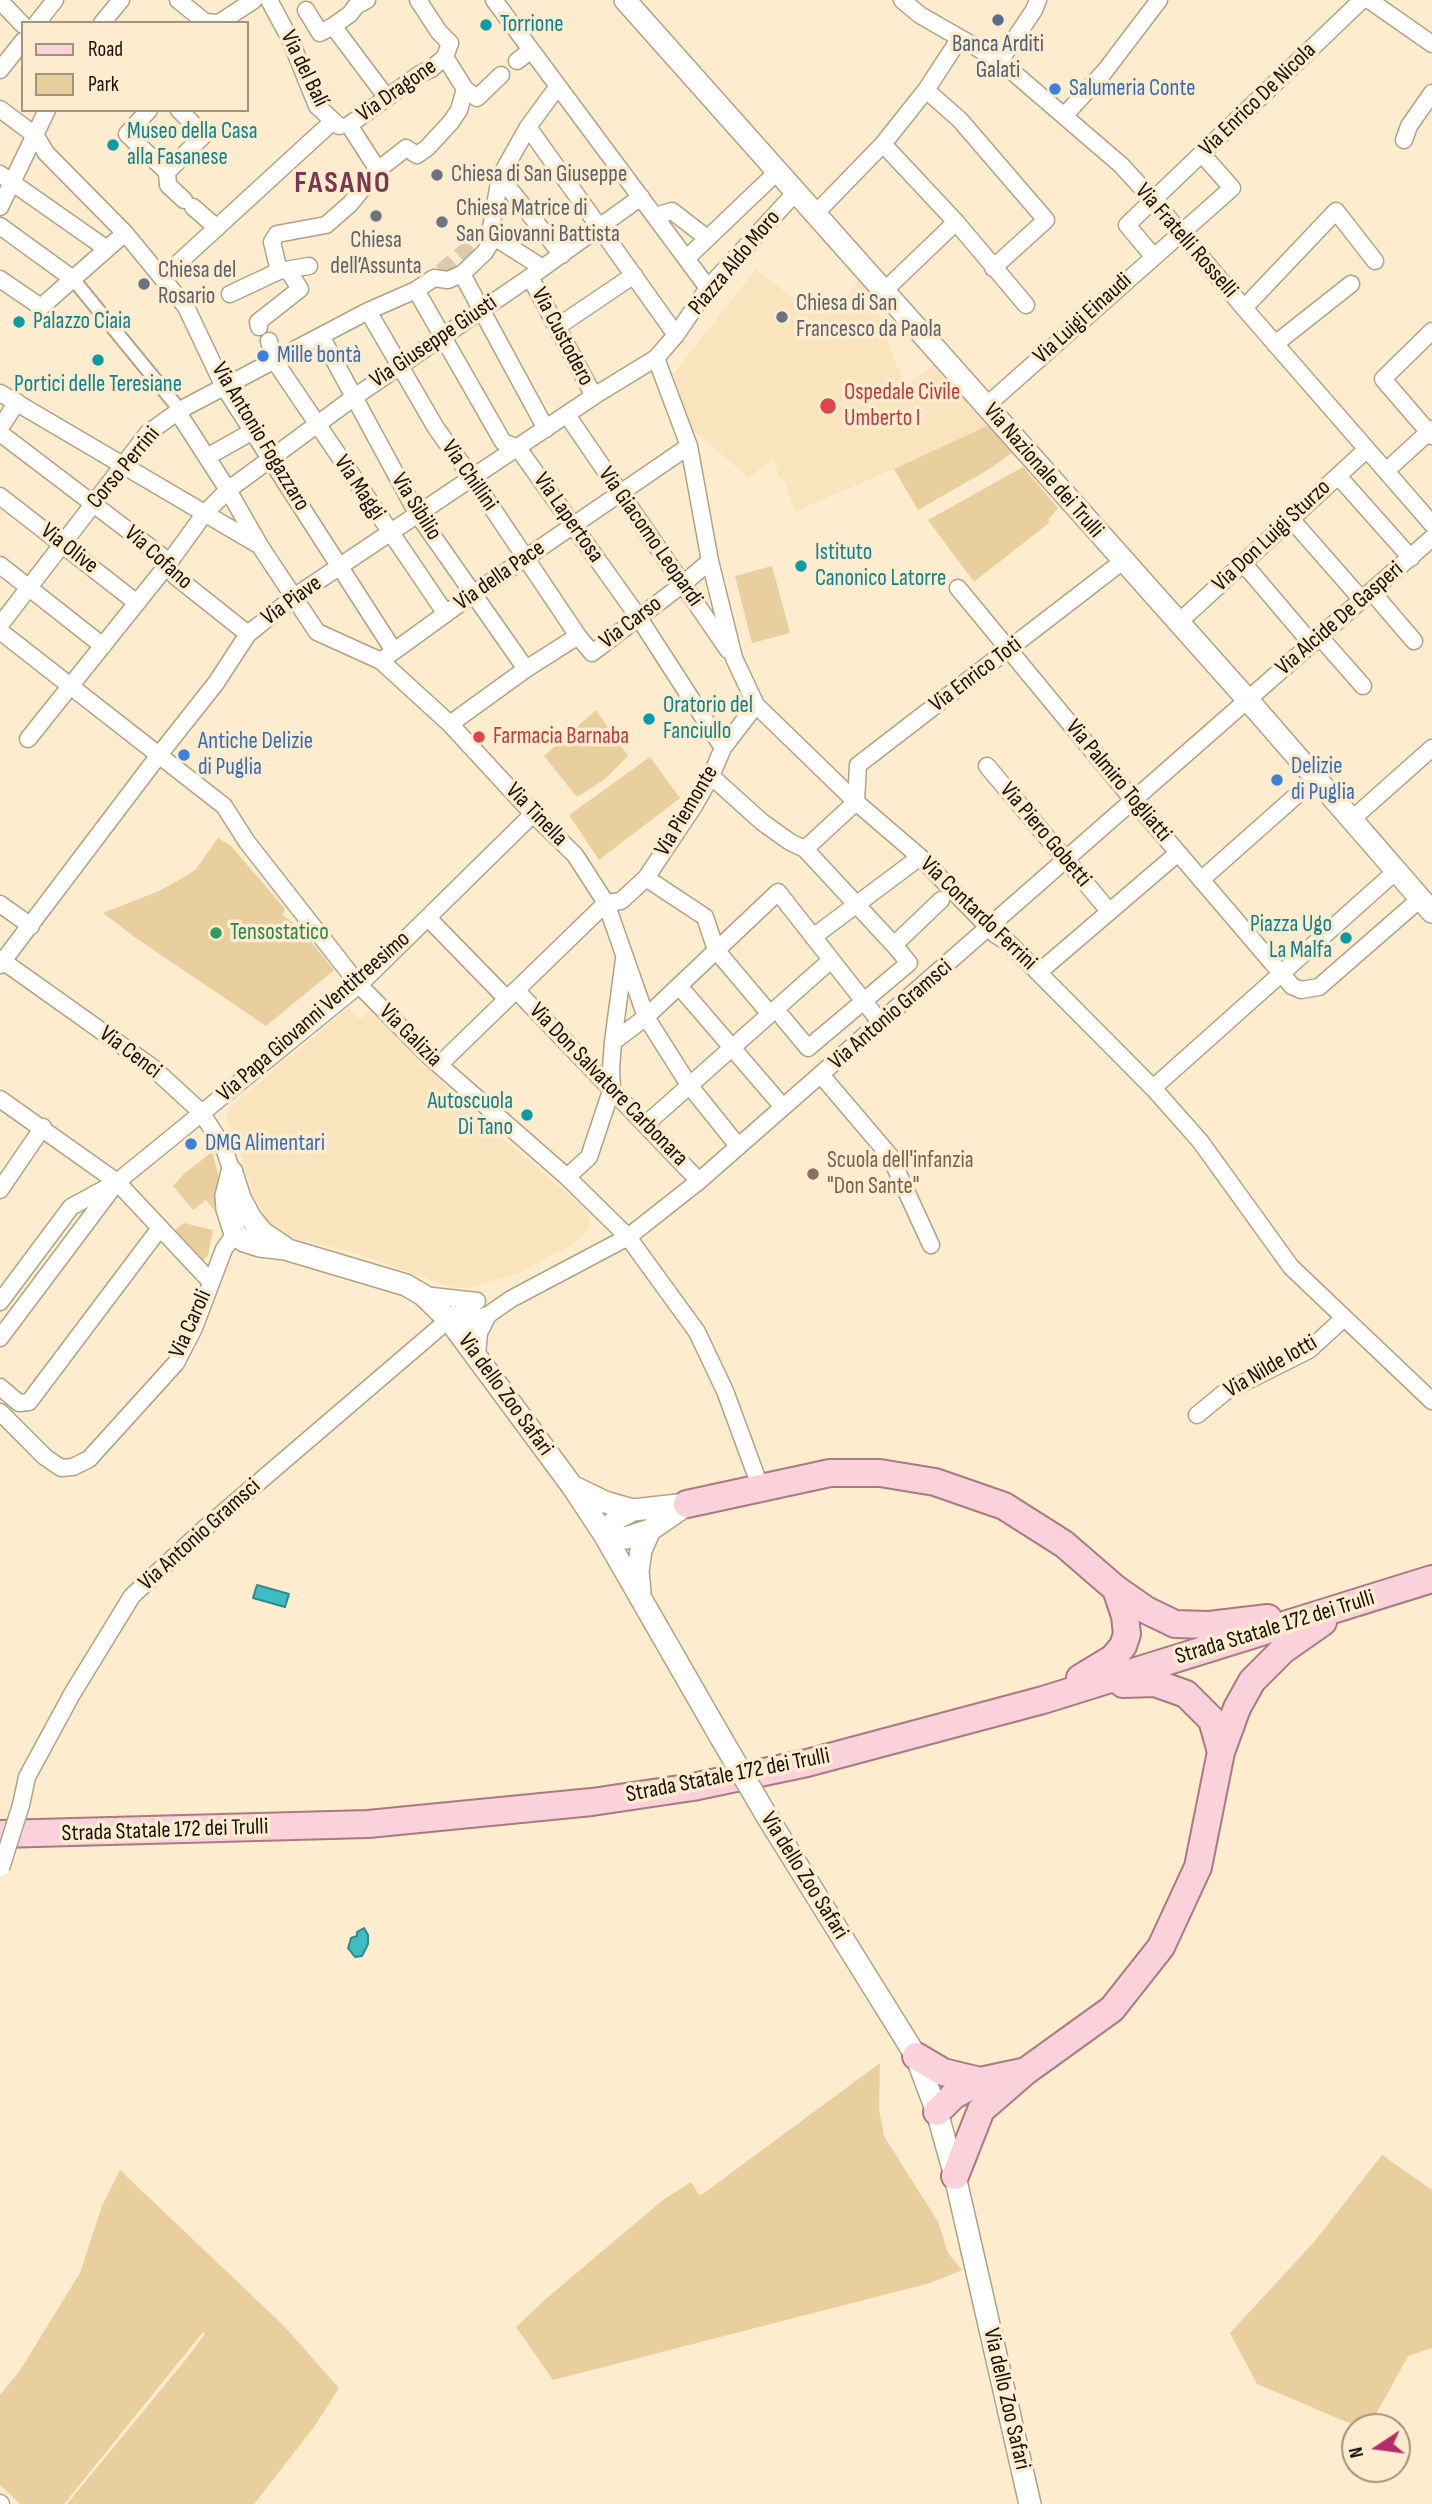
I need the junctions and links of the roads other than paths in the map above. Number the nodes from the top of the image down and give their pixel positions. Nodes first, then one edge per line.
1 (55, 0) edge
2 (121, 0) edge
3 (178, 0) edge
4 (254, 0) edge
5 (269, 0) edge
6 (367, 0) edge
7 (406, 0) edge
8 (411, 0) edge
9 (418, 0) edge
10 (494, 0) edge
11 (625, 0) edge
12 (902, 0) edge
13 (1038, 0) edge
14 (1159, 0) edge
15 (1362, 0) edge
16 (1368, 0) edge
17 (0, 1) edge
18 (306, 10) dead end
19 (39, 21) edge
20 (107, 21) edge
21 (204, 21) edge
22 (221, 21) edge
23 (21, 23) edge
24 (334, 26) junction
25 (960, 38) junction
26 (21, 44) edge
27 (1432, 44) edge
28 (447, 50) junction
29 (531, 50) junction
30 (517, 61) dead end
31 (1000, 61) junction
32 (0, 70) edge
33 (501, 75) dead end
34 (558, 86) junction
35 (465, 89) junction
36 (926, 90) junction
37 (1432, 93) edge
38 (387, 98) junction
39 (0, 109) edge
40 (46, 112) edge
41 (147, 112) edge
42 (181, 112) edge
43 (1064, 116) junction
44 (340, 123) junction
45 (528, 127) junction
46 (36, 136) junction
47 (1404, 140) dead end
48 (883, 144) junction
49 (1202, 154) junction
50 (377, 170) junction
51 (778, 172) junction
52 (167, 173) junction
53 (500, 177) junction
54 (6, 178) edge
55 (796, 192) junction
56 (641, 197) junction
57 (1154, 201) junction
58 (0, 207) edge
59 (816, 213) junction
60 (655, 216) junction
61 (956, 222) junction
62 (0, 226) edge
63 (600, 227) junction
64 (217, 228) junction
65 (1180, 232) junction
66 (125, 233) junction
67 (489, 234) junction
68 (707, 238) junction
69 (107, 249) junction
70 (562, 255) junction
71 (1153, 256) junction
72 (687, 258) junction
73 (1375, 261) dead end
74 (309, 266) dead end
75 (993, 268) junction
76 (283, 271) junction
77 (536, 273) junction
78 (462, 274) junction
79 (634, 275) junction
80 (163, 277) junction
81 (0, 279) edge
82 (73, 279) junction
83 (1351, 284) dead end
84 (708, 288) junction
85 (416, 290) junction
86 (885, 290) junction
87 (230, 294) dead end
88 (1026, 305) dead end
89 (1244, 308) junction
90 (482, 309) junction
91 (368, 311) junction
92 (259, 327) dead end
93 (557, 327) junction
94 (1432, 331) edge
95 (676, 335) junction
96 (321, 336) junction
97 (444, 337) junction
98 (269, 341) dead end
99 (1275, 344) junction
100 (656, 358) junction
101 (274, 360) junction
102 (399, 367) junction
103 (224, 387) junction
104 (0, 393) edge
105 (594, 396) junction
106 (353, 398) junction
107 (17, 402) junction
108 (986, 406) junction
109 (178, 410) junction
110 (567, 415) junction
111 (317, 425) junction
112 (546, 429) junction
113 (0, 430) edge
114 (253, 431) junction
115 (1431, 432) edge
116 (689, 446) junction
117 (518, 448) junction
118 (1366, 450) junction
119 (207, 457) junction
120 (271, 457) junction
121 (123, 466) junction
122 (1386, 471) junction
123 (1338, 475) junction
124 (472, 478) junction
125 (228, 490) junction
126 (620, 493) junction
127 (0, 496) edge
128 (94, 504) junction
129 (205, 513) junction
130 (418, 515) junction
131 (1291, 519) junction
132 (1432, 524) edge
133 (572, 525) junction
134 (390, 533) junction
135 (1432, 538) edge
136 (62, 544) junction
137 (260, 546) junction
138 (526, 557) junction
139 (1411, 558) junction
140 (710, 561) junction
141 (1123, 561) junction
142 (1243, 563) junction
143 (168, 564) junction
144 (0, 565) edge
145 (340, 567) junction
146 (683, 584) junction
147 (29, 587) junction
148 (958, 589) dead end
149 (474, 594) junction
150 (1367, 596) junction
151 (294, 597) junction
152 (137, 603) junction
153 (446, 614) junction
154 (639, 618) junction
155 (1178, 623) junction
156 (0, 625) edge
157 (0, 631) edge
158 (248, 634) junction
159 (578, 636) junction
160 (1315, 639) junction
161 (1414, 641) dead end
162 (103, 646) junction
163 (1009, 650) junction
164 (388, 656) junction
165 (734, 658) junction
166 (526, 669) junction
167 (1363, 686) dead end
168 (70, 687) junction
169 (1247, 699) junction
170 (756, 705) junction
171 (450, 724) junction
172 (28, 739) dead end
173 (723, 748) junction
174 (1432, 748) edge
175 (159, 755) junction
176 (987, 766) dead end
177 (711, 776) junction
178 (1316, 778) junction
179 (1133, 800) junction
180 (856, 802) junction
181 (533, 814) junction
182 (1351, 820) junction
183 (805, 849) junction
184 (1178, 853) junction
185 (920, 857) junction
186 (1066, 860) junction
187 (1395, 872) junction
188 (646, 878) junction
189 (1202, 880) junction
190 (941, 900) dead end
191 (606, 903) junction
192 (0, 904) edge
193 (857, 904) junction
194 (1104, 905) dead end
195 (1426, 906) edge
196 (428, 918) junction
197 (31, 926) junction
198 (989, 929) junction
199 (813, 937) junction
200 (894, 945) junction
201 (716, 950) junction
202 (625, 955) junction
203 (831, 960) junction
204 (1, 962) edge
205 (1039, 972) junction
206 (1281, 972) junction
207 (359, 985) junction
208 (679, 986) junction
209 (511, 994) junction
210 (864, 1001) junction
211 (777, 1016) junction
212 (646, 1017) junction
213 (881, 1023) junction
214 (613, 1042) junction
215 (732, 1047) junction
216 (439, 1065) junction
217 (821, 1075) junction
218 (690, 1086) junction
219 (612, 1088) junction
220 (1153, 1088) junction
221 (0, 1099) edge
222 (783, 1107) junction
223 (201, 1112) junction
224 (646, 1124) junction
225 (43, 1127) junction
226 (738, 1146) junction
227 (232, 1172) junction
228 (567, 1177) junction
229 (699, 1181) junction
230 (117, 1182) junction
231 (0, 1190) edge
232 (160, 1228) junction
233 (235, 1234) junction
234 (628, 1237) junction
235 (930, 1245) dead end
236 (285, 1249) junction
237 (210, 1281) junction
238 (424, 1295) junction
239 (511, 1299) junction
240 (476, 1301) junction
241 (0, 1302) edge
242 (488, 1315) junction
243 (1344, 1318) junction
244 (450, 1321) junction
245 (0, 1338) edge
246 (477, 1354) junction
247 (0, 1387) edge
248 (1432, 1401) edge
249 (0, 1412) edge
250 (1197, 1415) dead end
251 (572, 1486) junction
252 (760, 1486) junction
253 (687, 1504) junction
254 (634, 1510) junction
255 (650, 1530) junction
256 (605, 1536) junction
257 (1432, 1579) edge
258 (1116, 1589) junction
259 (640, 1598) junction
260 (1343, 1608) junction
261 (1088, 1686) junction
262 (1043, 1700) junction
263 (1221, 1752) junction
264 (0, 1834) edge
265 (1, 1870) edge
266 (916, 2056) junction
267 (1026, 2071) junction
268 (980, 2081) junction
269 (981, 2110) junction
270 (937, 2112) junction
271 (955, 2176) junction
272 (1030, 2504) edge

1 - 19 street
2 - 20 street
3 - 21 street
4 - 22 street
5 - 44 street, Via del Balí
6 - 24 street
7 - 8 street
9 - 28 street
10 - 29 street
11 - 51 street, Via Nazionale dei Trulli
12 - 25 street, Via Fratelli Rosselli
13 - 31 street
14 - 43 street
15 - 49 street, Via Enrico De Nicola
16 - 27 street
17 - 23 street
18 - 24 street
24 - 38 street
25 - 31 street, Via Fratelli Rosselli
25 - 36 street
26 - 32 street
28 - 35 street
28 - 38 street, Via Dragone
29 - 30 street
29 - 34 street
31 - 43 street, Via Fratelli Rosselli
33 - 35 street
34 - 45 street
34 - 56 street
35 - 50 street
36 - 48 street
36 - 75 street
37 - 47 street
38 - 44 street, Via Dragone
39 - 46 street, Via Antonio Fogazzaro
40 - 46 street
41 - 52 street
42 - 52 street
43 - 57 street, Via Fratelli Rosselli
44 - 50 street, Via del Balí
44 - 64 street, Via Dragone
45 - 53 street
45 - 63 street
46 - 54 street
46 - 66 street, Via Antonio Fogazzaro
48 - 59 street
48 - 61 street
49 - 57 street, Via Enrico De Nicola
49 - 65 street, Via Luigi Einaudi
50 - 76 street
51 - 55 street, Via Nazionale dei Trulli
51 - 68 street, Piazza Aldo Moro
52 - 64 street
53 - 67 street
53 - 70 street
54 - 58 street
54 - 69 street
55 - 59 street, Via Nazionale dei Trulli
55 - 84 street, Piazza Aldo Moro
56 - 60 street
56 - 63 street, Via Giuseppe Giusti
57 - 65 street, Via Fratelli Rosselli
57 - 71 street, Via Enrico De Nicola
59 - 86 street, Via Nazionale dei Trulli
60 - 68 street, Piazza Aldo Moro
60 - 72 street
61 - 75 street
61 - 86 street
62 - 82 street
63 - 70 street, Via Giuseppe Giusti
63 - 79 street
64 - 80 street, Via Dragone
65 - 71 street, Via Luigi Einaudi
65 - 89 street, Via Fratelli Rosselli
66 - 69 street
66 - 80 street, Via Antonio Fogazzaro
67 - 77 street
67 - 78 street
68 - 72 street, Piazza Aldo Moro
69 - 82 street
70 - 77 street, Via Giuseppe Giusti
71 - 108 street, Via Luigi Einaudi
72 - 84 street
73 - 89 street
74 - 76 street
75 - 88 street
76 - 87 street
76 - 92 street
77 - 90 street, Via Giuseppe Giusti
77 - 93 street, Via Custodero
78 - 85 street, Corso Perrini
78 - 90 street
79 - 93 street
79 - 95 street
80 - 103 street, Via Antonio Fogazzaro
81 - 82 street
82 - 109 street
83 - 99 street
84 - 95 street, Piazza Aldo Moro
85 - 91 street, Corso Perrini
85 - 97 street, Via Lapertosa
86 - 108 street, Via Nazionale dei Trulli
89 - 99 street, Via Fratelli Rosselli
90 - 97 street, Via Giuseppe Giusti
90 - 112 street
91 - 96 street, Corso Perrini
91 - 102 street, Via Chillini
93 - 105 street, Via Custodero
94 - 115 street
95 - 100 street, Via Piave
96 - 101 street, Corso Perrini
96 - 106 street, Via Sibilio
97 - 102 street, Via Giuseppe Giusti
97 - 117 street, Via Lapertosa
98 - 101 street, Via Maggi
99 - 118 street, Via Fratelli Rosselli
100 - 105 street, Via Piave
100 - 116 street, Via Contardo Ferrini
101 - 103 street, Corso Perrini
101 - 111 street, Via Maggi
102 - 106 street, Via Giuseppe Giusti
102 - 124 street, Via Chillini
103 - 109 street, Corso Perrini
103 - 114 street, Via Antonio Fogazzaro
104 - 107 street
105 - 110 street, Via Piave
106 - 111 street, Via Giuseppe Giusti
106 - 130 street, Via Sibilio
107 - 113 street
107 - 121 street
108 - 141 street, Via Nazionale dei Trulli
109 - 119 street
109 - 121 street, Corso Perrini
110 - 112 street, Via Piave
110 - 126 street, Via Giacomo Leopardi
111 - 120 street, Via Giuseppe Giusti
111 - 134 street, Via Maggi
112 - 117 street, Via Piave
113 - 128 street, Via Cofano
114 - 119 street
114 - 120 street, Via Antonio Fogazzaro
115 - 122 street
116 - 126 street, Via della Pace
116 - 140 street, Via Contardo Ferrini
117 - 124 street, Via Piave
117 - 133 street, Via Lapertosa
118 - 122 street, Via Fratelli Rosselli
118 - 123 street, Via Don Luigi Sturzo
119 - 125 street
120 - 125 street, Via Giuseppe Giusti
120 - 145 street, Via Antonio Fogazzaro
121 - 128 street, Corso Perrini
121 - 129 street
122 - 132 street, Via Fratelli Rosselli
123 - 131 street, Via Don Luigi Sturzo
123 - 139 street
124 - 130 street, Via Piave
124 - 138 street, Via Chillini
125 - 129 street, Via Giuseppe Giusti
125 - 137 street, Via Tinella
126 - 133 street, Via della Pace
126 - 146 street, Via Giacomo Leopardi
127 - 136 street, Via Olive
128 - 136 street, Corso Perrini
128 - 143 street, Via Cofano
129 - 137 street
129 - 143 street
130 - 134 street, Via Piave
130 - 149 street, Via Sibilio
131 - 142 street, Via Don Luigi Sturzo
131 - 150 street
133 - 138 street, Via della Pace
133 - 154 street, Via Lapertosa
134 - 145 street, Via Piave
134 - 153 street, Via Maggi
135 - 139 street, Via Alcide De Gasperi
136 - 147 street, Corso Perrini
136 - 152 street, Via Olive
137 - 151 street, Via Tinella
138 - 149 street, Via della Pace
138 - 159 street, Via Chillini
139 - 150 street, Via Alcide De Gasperi
140 - 146 street, Via Carso
140 - 165 street, Via Contardo Ferrini
141 - 155 street, Via Nazionale dei Trulli
141 - 163 street, Via Enrico Toti
142 - 155 street, Via Don Luigi Sturzo
142 - 160 street
143 - 152 street
143 - 158 street, Via Cofano
144 - 147 street
145 - 151 street, Via Piave
145 - 164 street, Via Antonio Fogazzaro
146 - 154 street, Via Carso
146 - 165 street, Via Giacomo Leopardi
147 - 156 street, Corso Perrini
147 - 162 street
148 - 163 street, Via Palmiro Togliatti
149 - 153 street, Via della Pace
149 - 166 street, Via Sibilio
150 - 160 street, Via Alcide De Gasperi
150 - 161 street
151 - 158 street, Via Piave
151 - 164 street, Via Tinella
152 - 162 street
153 - 164 street, Via della Pace
154 - 159 street, Via Carso
154 - 173 street, Via Lapertosa
155 - 169 street, Via Nazionale dei Trulli
157 - 168 street, Via Galizia
158 - 175 street, Via Piave
159 - 166 street, Via Carso
160 - 167 street
160 - 169 street, Via Alcide De Gasperi
162 - 168 street
163 - 179 street, Via Palmiro Togliatti
163 - 180 street, Via Enrico Toti
164 - 171 street, Via Tinella
165 - 170 street, Via Contardo Ferrini
166 - 171 street, Via Carso
168 - 172 street
168 - 175 street, Via Galizia
169 - 178 street, Via Nazionale dei Trulli
169 - 179 street, Via Antonio Gramsci
170 - 173 street, Via Piemonte
170 - 180 street, Via Contardo Ferrini
171 - 181 street, Via Tinella
173 - 177 street, Via Piemonte
174 - 182 street
175 - 197 street, Via Piave
175 - 207 street, Via Galizia
176 - 186 street, Via Piero Gobetti
177 - 183 street
177 - 188 street, Via Piemonte
178 - 182 street, Via Nazionale dei Trulli
178 - 189 street
179 - 184 street, Via Palmiro Togliatti
179 - 186 street, Via Antonio Gramsci
180 - 183 street
180 - 185 street, Via Contardo Ferrini
181 - 191 street, Via Tinella
181 - 196 street, Via Papa Giovanni Ventitreesimo
182 - 187 street, Via Nazionale dei Trulli
183 - 193 street
184 - 189 street, Via Palmiro Togliatti
184 - 205 street
185 - 193 street
185 - 198 street, Via Contardo Ferrini
186 - 194 street, Via Piero Gobetti
186 - 198 street, Via Antonio Gramsci
187 - 195 street, Via Nazionale dei Trulli
187 - 206 street
188 - 191 street, Via Piemonte
188 - 201 street
189 - 206 street, Via Palmiro Togliatti
190 - 200 street
191 - 202 street, Via Tinella
191 - 209 street, Via Piemonte
192 - 197 street
193 - 199 street
193 - 200 street
195 - 206 street
196 - 207 street, Via Papa Giovanni Ventitreesimo
196 - 209 street, Via Don Salvatore Carbonara
197 - 204 street, Via Piave
198 - 205 street, Via Contardo Ferrini
198 - 213 street, Via Antonio Gramsci
199 - 201 street
199 - 203 street
200 - 210 street, Via Antonio Gramsci
201 - 208 street
201 - 211 street
202 - 212 street, Via Tinella
202 - 214 street
203 - 210 street
203 - 211 street
204 - 223 street, Via Cenci
205 - 220 street, Via Contardo Ferrini
206 - 220 street
207 - 216 street, Via Galizia
207 - 223 street, Via Papa Giovanni Ventitreesimo
208 - 212 street
208 - 215 street
209 - 216 street, Via Piemonte
209 - 219 street, Via Don Salvatore Carbonara
210 - 211 street, Via Antonio Gramsci
210 - 213 street
211 - 215 street
212 - 214 street
212 - 218 street, Via Tinella
213 - 217 street, Via Antonio Gramsci
214 - 219 street
215 - 218 street
215 - 222 street
216 - 228 street, Via Galizia
217 - 222 street, Via Antonio Gramsci
217 - 235 street
218 - 224 street
218 - 226 street, Via Tinella
219 - 224 street, Via Don Salvatore Carbonara
219 - 228 street
220 - 243 street, Via Contardo Ferrini
221 - 225 street, Via Caroli
222 - 226 street, Via Antonio Gramsci
223 - 227 street, Via Cenci
223 - 230 street, Via Papa Giovanni Ventitreesimo
224 - 229 street, Via Don Salvatore Carbonara
225 - 230 street, Via Caroli
225 - 231 street
226 - 229 street, Via Antonio Gramsci
227 - 233 street
227 - 236 street, Via Cenci
228 - 234 street, Via Galizia
229 - 234 street, Via Antonio Gramsci
230 - 232 street, Via Caroli
230 - 241 street
230 - 245 street
232 - 237 street, Via Caroli
232 - 247 street
233 - 236 street
233 - 237 street
234 - 239 street, Via Antonio Gramsci
234 - 252 street, Via Galizia
236 - 238 street, Via dello Zoo Safari
237 - 249 street, Via Caroli
238 - 240 street, Via Antonio Gramsci
238 - 244 street, Via dello Zoo Safari
239 - 240 street, Via Antonio Gramsci
239 - 242 street, Via Antonio Gramsci
240 - 244 street, Via Antonio Gramsci
242 - 244 street, Via Antonio Gramsci
242 - 246 street
243 - 248 street, Via Contardo Ferrini
243 - 250 street, Via Nilde Iotti
244 - 246 street, Via dello Zoo Safari
244 - 265 street, Via Antonio Gramsci, bridge
246 - 251 street, Via dello Zoo Safari
251 - 254 street
251 - 256 street, Via dello Zoo Safari
252 - 253 main road
252 - 258 main road
253 - 254 street
253 - 255 street
254 - 256 street
255 - 256 street
255 - 259 street
256 - 259 street, Via dello Zoo Safari
257 - 260 main road, Strada Statale 172 dei Trulli
258 - 260 main road
258 - 262 main road
259 - 266 street, Via dello Zoo Safari, bridge
260 - 261 main road, Strada Statale 172 dei Trulli
260 - 263 main road
261 - 262 main road, Strada Statale 172 dei Trulli
261 - 263 main road
262 - 264 main road, Strada Statale 172 dei Trulli
263 - 267 main road
266 - 268 main road
266 - 270 street, Via dello Zoo Safari
267 - 268 main road
267 - 269 main road
268 - 270 main road
269 - 270 main road
269 - 271 main road
270 - 271 street, Via dello Zoo Safari
271 - 272 street, Via dello Zoo Safari

